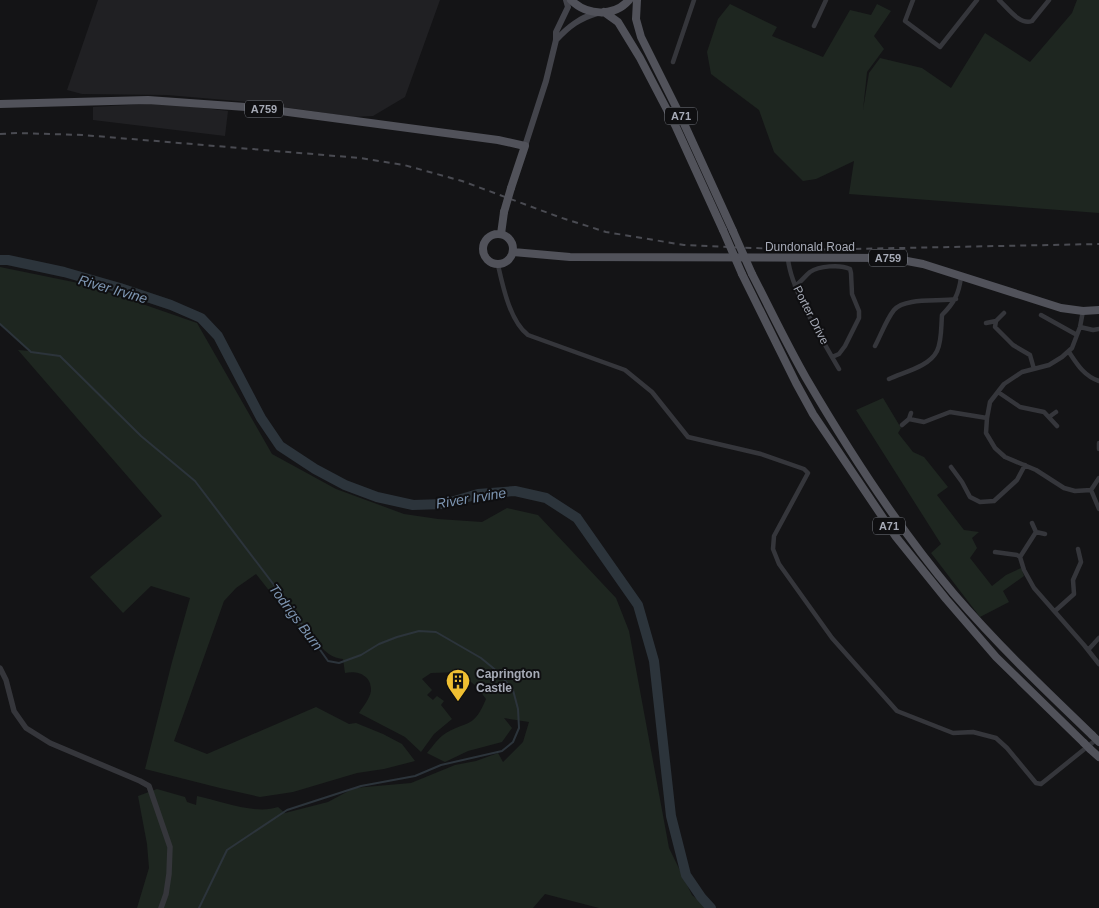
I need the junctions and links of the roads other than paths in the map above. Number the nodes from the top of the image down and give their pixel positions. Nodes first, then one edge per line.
1 (566, 0) edge
2 (571, 0) edge
3 (629, 0) edge
4 (637, 0) edge
5 (694, 0) edge
6 (826, 0) edge
7 (913, 0) edge
8 (977, 0) edge
9 (999, 0) edge
10 (1049, 0) edge
11 (601, 12) junction
12 (814, 26) dead end
13 (556, 40) junction
14 (673, 62) dead end
15 (0, 104) edge
16 (525, 146) junction
17 (501, 234) junction
18 (513, 252) junction
19 (788, 259) junction
20 (498, 264) junction
21 (962, 278) junction
22 (795, 286) junction
23 (956, 299) junction
24 (1099, 310) edge
25 (1083, 311) junction
26 (1004, 314) dead end
27 (1041, 315) dead end
28 (996, 321) junction
29 (986, 323) dead end
30 (1080, 328) junction
31 (1099, 329) edge
32 (1077, 335) junction
33 (875, 346) dead end
34 (1069, 352) junction
35 (832, 357) junction
36 (839, 369) dead end
37 (1034, 369) junction
38 (889, 379) dead end
39 (1099, 381) edge
40 (998, 392) junction
41 (911, 412) dead end
42 (1056, 412) dead end
43 (1049, 417) junction
44 (987, 418) junction
45 (909, 419) junction
46 (902, 425) dead end
47 (1057, 426) dead end
48 (1099, 443) edge
49 (1099, 449) edge
50 (1025, 465) junction
51 (951, 467) dead end
52 (1099, 478) edge
53 (1091, 490) junction
54 (1099, 509) edge
55 (1032, 523) dead end
56 (1036, 532) junction
57 (1045, 534) dead end
58 (1000, 546) dead end
59 (1078, 550) dead end
60 (1020, 557) junction
61 (1081, 562) junction
62 (1088, 564) dead end
63 (1055, 611) junction
64 (1099, 638) edge
65 (1079, 639) junction
66 (1075, 644) dead end
67 (1088, 650) junction
68 (1099, 664) edge
69 (0, 668) edge
70 (1095, 736) edge
71 (1099, 742) edge
72 (1099, 757) edge
73 (161, 908) edge

1 - 13 main road
2 - 11 main road, A71
3 - 11 main road
4 - 70 main road, A71, bridge
5 - 14 street
6 - 12 street
7 - 8 street
9 - 10 street
11 - 13 main road
11 - 72 main road, A71, bridge
13 - 16 main road
15 - 16 main road, A759
16 - 17 main road, bridge
17 - 18 main road
17 - 20 main road
18 - 19 main road, Dundonald Road / A759
18 - 20 main road
19 - 21 main road, Dundonald Road / A759
19 - 22 street, Porter Drive
20 - 70 street
21 - 23 street
21 - 25 main road, Dundonald Road / A759
22 - 35 street, Porter Drive
22 - 35 street
23 - 33 street
23 - 38 street
24 - 25 main road, Dundonald Road / A759
25 - 30 street
26 - 28 street
27 - 32 street
28 - 29 street
28 - 37 street
30 - 31 street
30 - 32 street
32 - 34 street
34 - 37 street
34 - 39 street
35 - 36 street, Porter Drive
37 - 40 street
40 - 43 street
40 - 44 street
41 - 45 street
42 - 43 street
43 - 47 street
44 - 45 street
44 - 50 street
45 - 46 street
48 - 49 street
50 - 51 street
50 - 53 street
52 - 53 street
53 - 54 street
55 - 56 street
56 - 57 street
56 - 60 street
58 - 60 street
59 - 61 street
60 - 63 street
61 - 62 street
61 - 63 street
63 - 65 street
64 - 67 street
65 - 66 street
65 - 67 street
67 - 68 street
69 - 73 street
70 - 71 main road, A71, bridge

